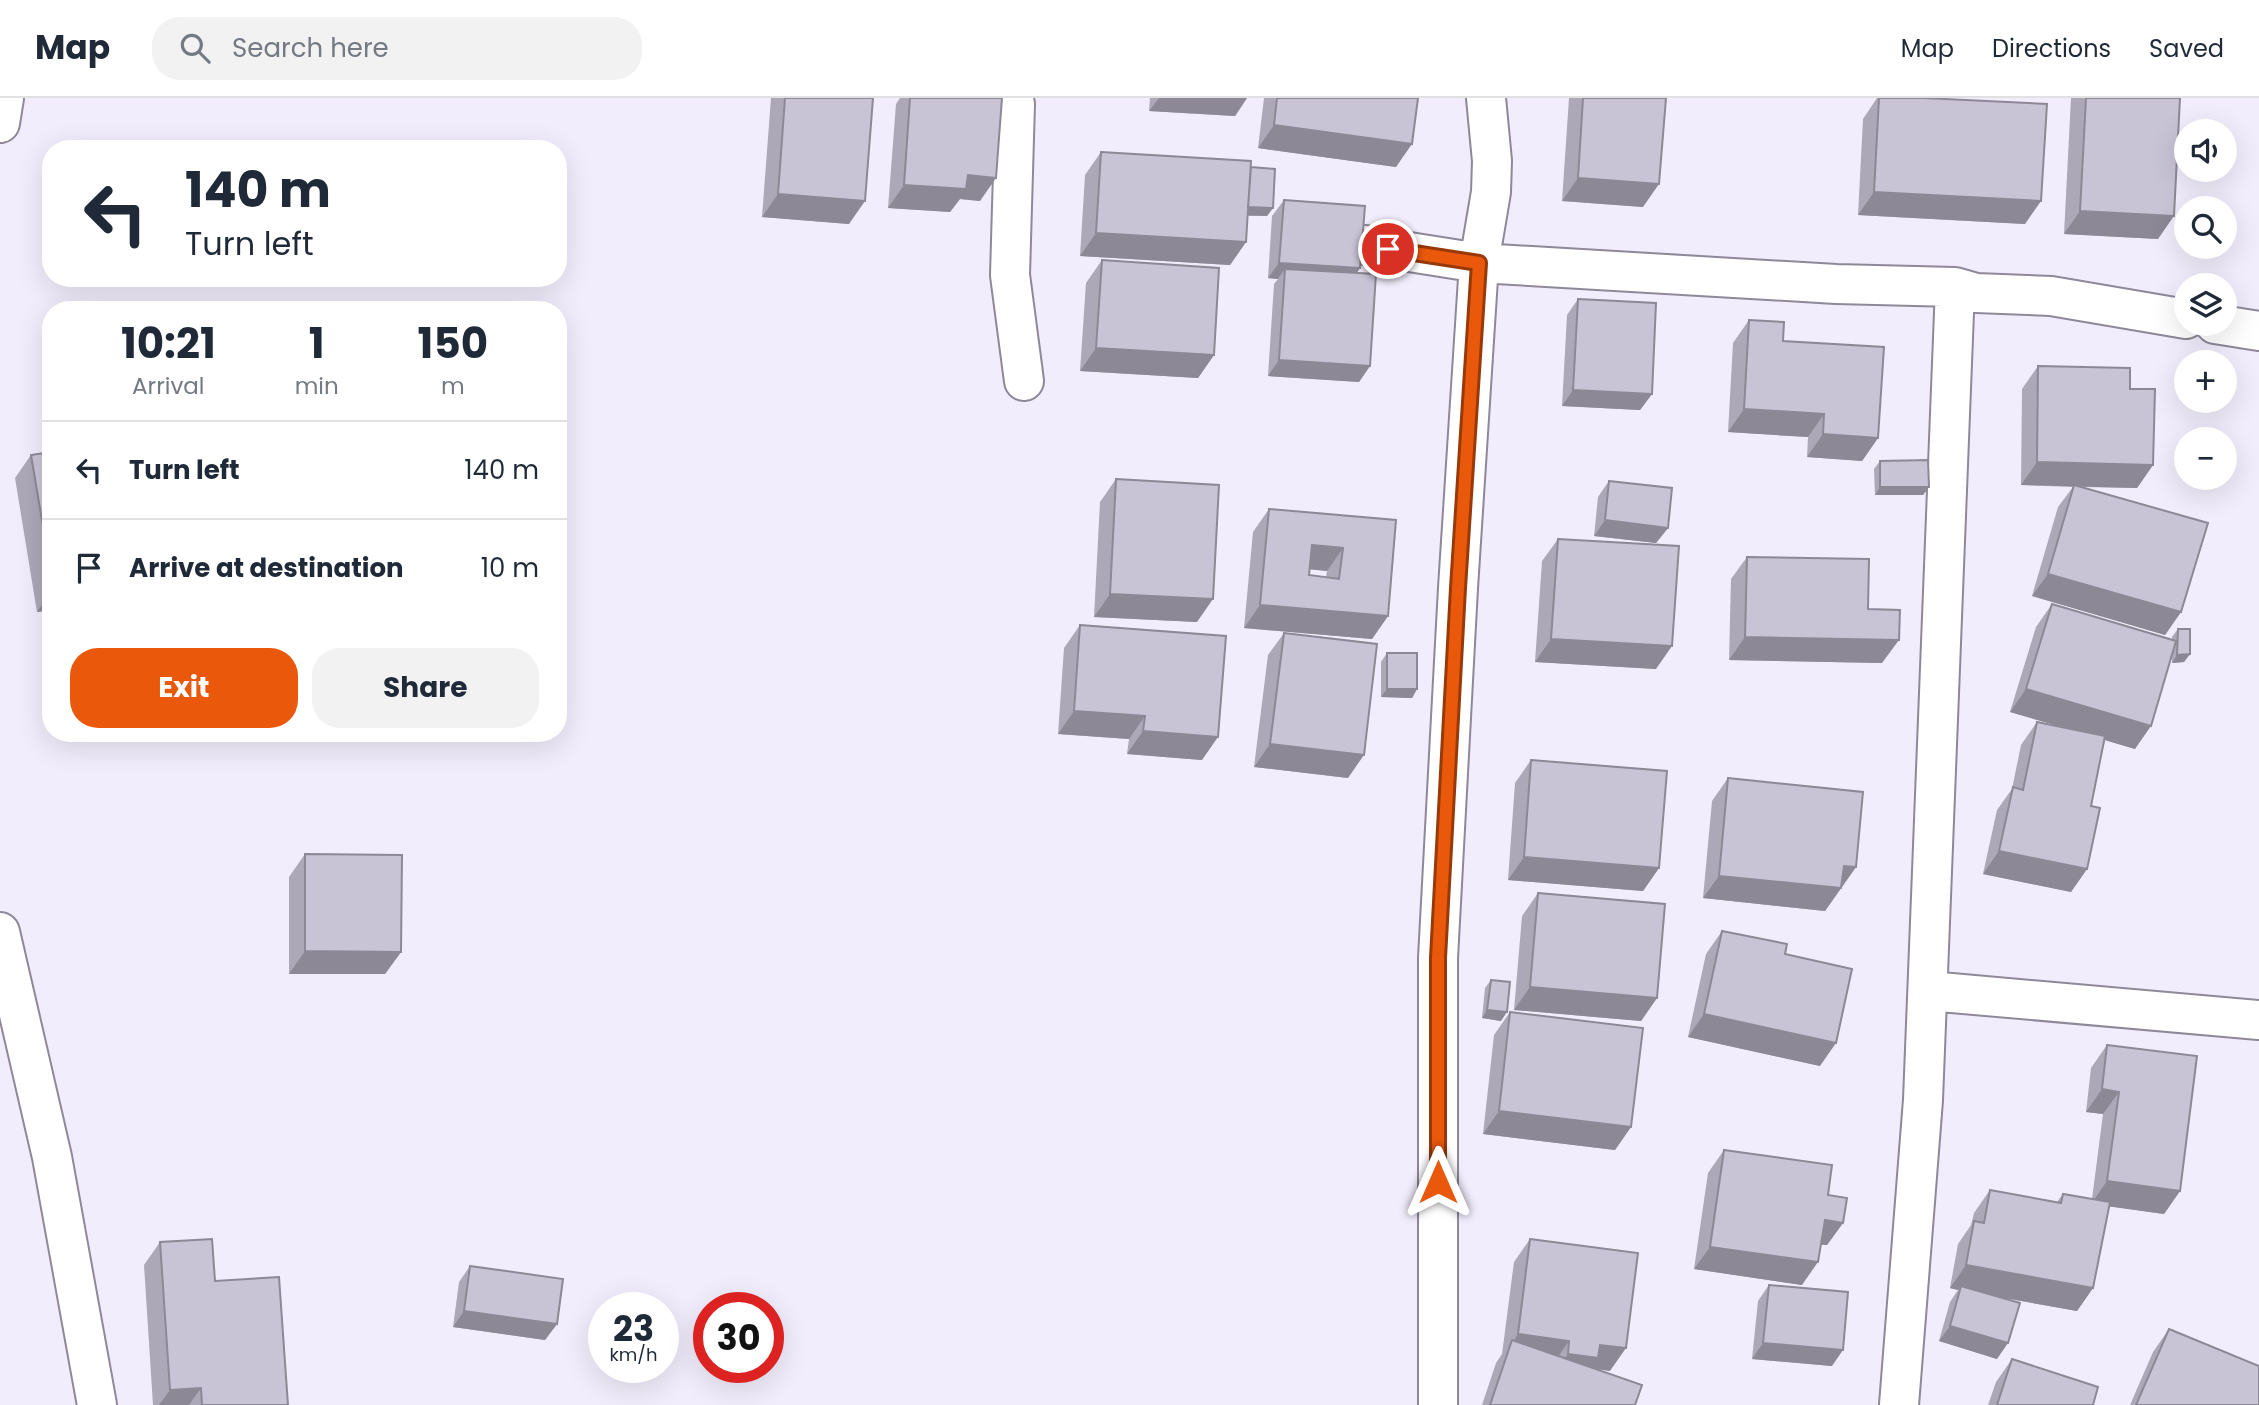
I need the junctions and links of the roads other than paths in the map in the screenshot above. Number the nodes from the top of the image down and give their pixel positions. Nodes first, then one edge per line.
1 (4, 98) edge
2 (1013, 98) edge
3 (1486, 98) edge
4 (0, 123) edge
5 (1365, 245) edge
6 (1479, 263) junction
7 (1955, 287) junction
8 (2174, 317) edge
9 (2237, 328) edge
10 (2259, 331) edge
11 (1024, 381) dead end
12 (0, 932) edge
13 (1929, 991) junction
14 (2259, 1020) edge
15 (97, 1405) edge
16 (1438, 1405) edge
17 (1899, 1405) edge

1 - 4 street
2 - 11 street
3 - 6 street
5 - 6 street
6 - 7 street
6 - 16 street
7 - 8 street
7 - 13 street
9 - 10 street
12 - 15 street
13 - 14 street
13 - 17 street

